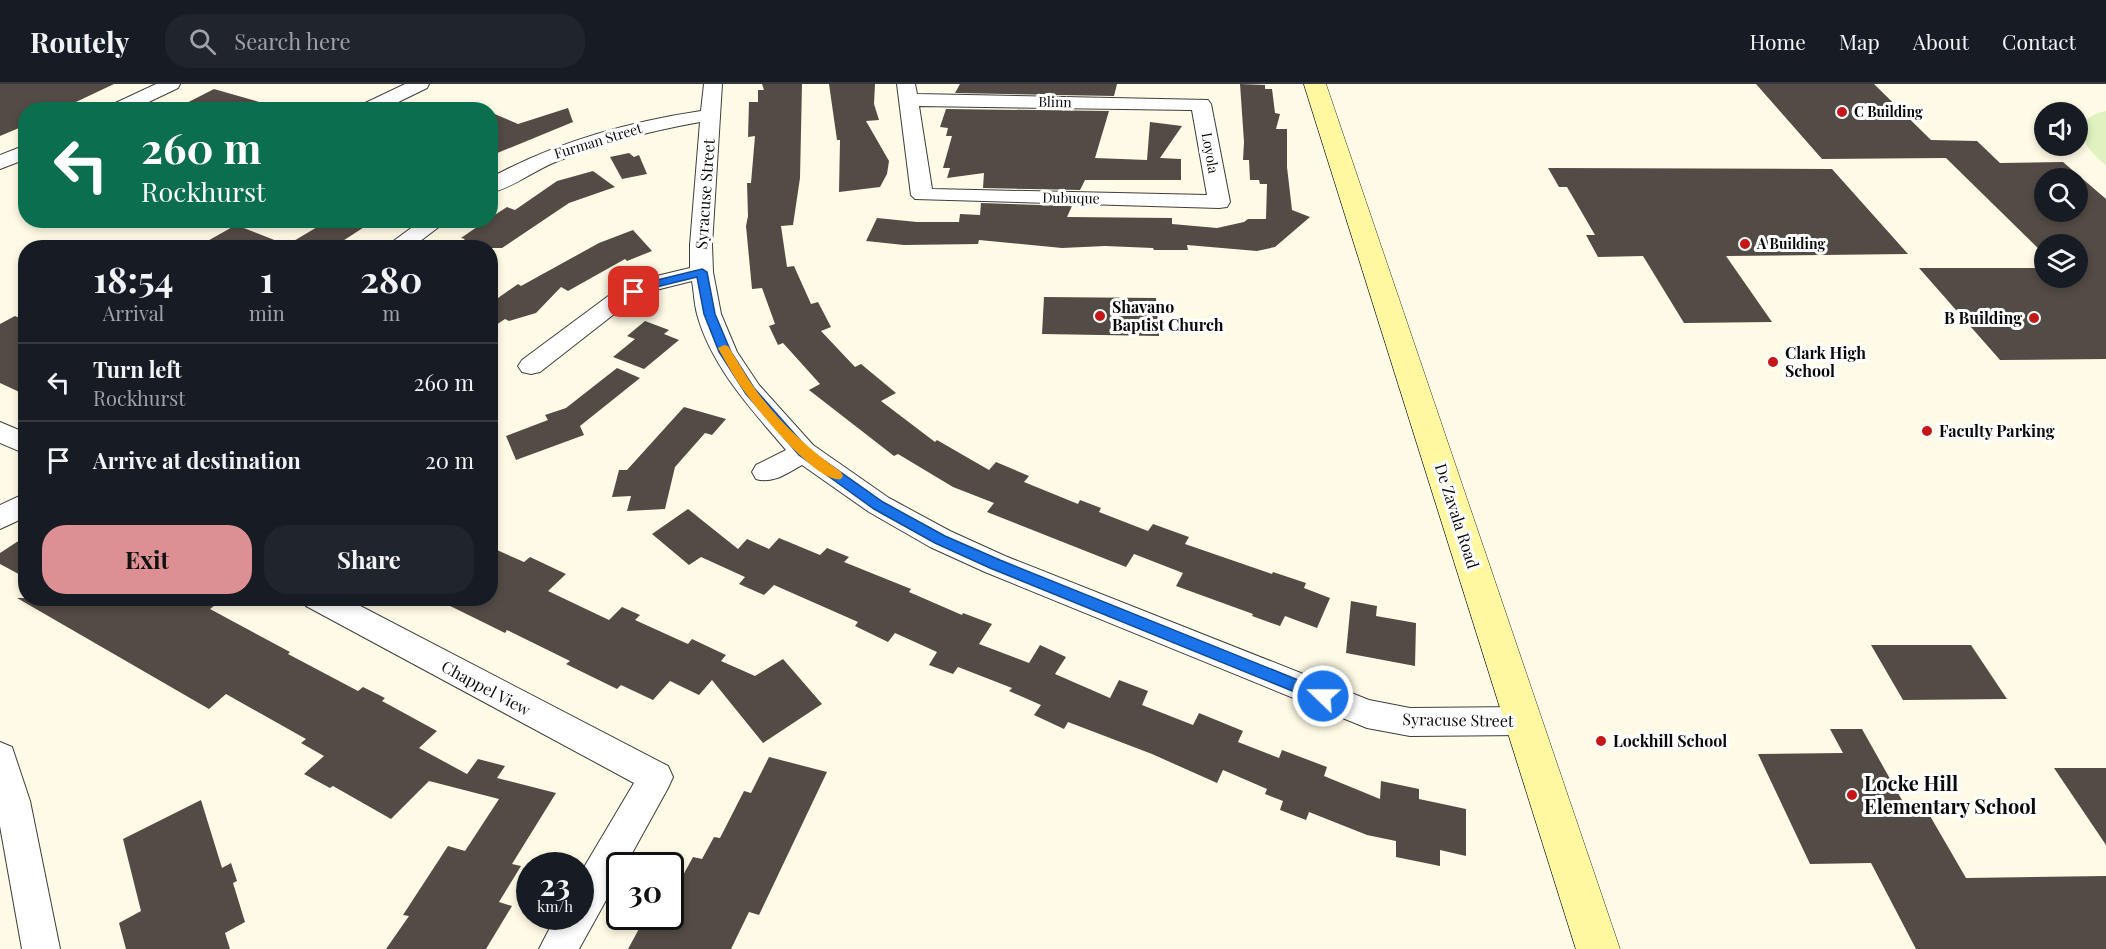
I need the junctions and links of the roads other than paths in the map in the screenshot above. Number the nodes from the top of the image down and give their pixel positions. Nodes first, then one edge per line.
1 (171, 84) edge
2 (420, 84) edge
3 (713, 84) edge
4 (1315, 84) edge
5 (907, 92) edge
6 (133, 102) edge
7 (383, 102) edge
8 (1201, 104) joint
9 (711, 115) junction
10 (18, 155) edge
11 (0, 163) edge
12 (498, 183) edge
13 (1219, 202) joint
14 (425, 228) edge
15 (407, 240) edge
16 (702, 272) junction
17 (531, 366) dead end
18 (0, 431) edge
19 (18, 441) edge
20 (803, 452) junction
21 (766, 472) dead end
22 (18, 508) edge
23 (0, 519) edge
24 (332, 606) edge
25 (1524, 721) junction
26 (0, 757) edge
27 (594, 886) edge
28 (569, 930) edge
29 (41, 949) edge
30 (558, 949) edge
31 (1598, 949) edge

1 - 6 street
2 - 7 street
3 - 9 street, Syracuse Street
4 - 25 main road, De Zavala Road
5 - 8 street, Blinn
5 - 13 street, Dubuque
8 - 13 street, Loyola
9 - 12 street, Furman Street
9 - 16 street, Syracuse Street
10 - 11 street
14 - 15 street
16 - 17 street
16 - 20 street, Syracuse Street
18 - 19 street
20 - 21 street
20 - 25 street, Syracuse Street
22 - 23 street
24 - 27 street, Chappel View
25 - 31 main road, De Zavala Road
26 - 29 street
28 - 30 street

